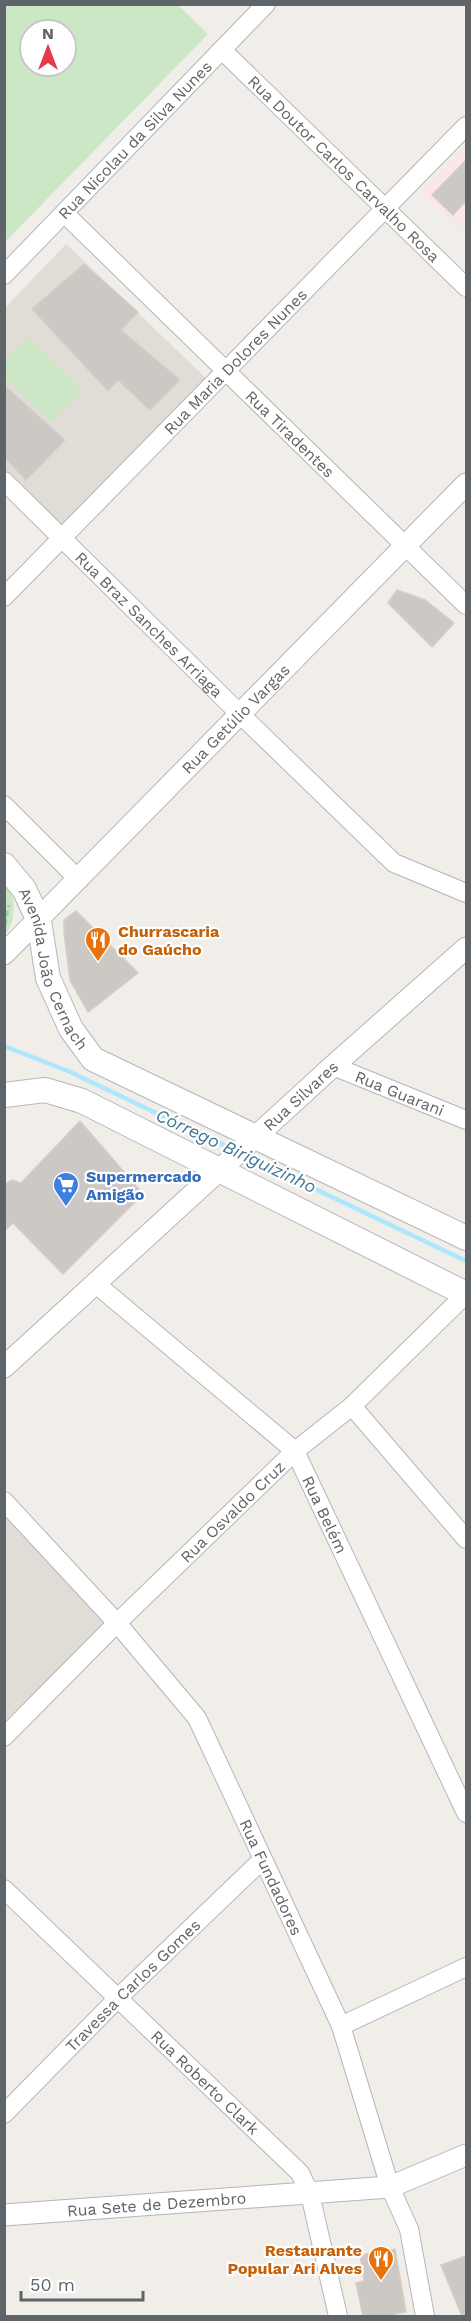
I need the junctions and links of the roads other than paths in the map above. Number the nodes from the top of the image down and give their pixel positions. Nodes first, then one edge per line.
1 (266, 4) edge
2 (222, 50) junction
3 (466, 126) edge
4 (386, 209) junction
5 (64, 213) junction
6 (4, 275) edge
7 (466, 287) edge
8 (226, 373) junction
9 (4, 481) edge
10 (466, 484) edge
11 (62, 537) junction
12 (405, 546) junction
13 (4, 597) edge
14 (466, 605) edge
15 (241, 716) junction
16 (4, 805) edge
17 (4, 865) edge
18 (79, 880) junction
19 (466, 893) edge
20 (39, 921) junction
21 (466, 948) edge
22 (4, 954) edge
23 (333, 1066) junction
24 (4, 1095) edge
25 (466, 1120) edge
26 (252, 1142) junction
27 (227, 1166) junction
28 (466, 1238) edge
29 (96, 1284) junction
30 (466, 1294) edge
31 (4, 1367) edge
32 (352, 1406) junction
33 (295, 1451) junction
34 (4, 1501) edge
35 (466, 1539) edge
36 (117, 1623) junction
37 (4, 1737) edge
38 (466, 1813) edge
39 (262, 1860) junction
40 (4, 1889) edge
41 (466, 1966) edge
42 (118, 1998) junction
43 (341, 2026) junction
44 (4, 2114) edge
45 (466, 2155) edge
46 (390, 2187) junction
47 (310, 2194) junction
48 (4, 2215) edge
49 (338, 2316) edge
50 (425, 2316) edge

1 - 2 street, Rua Nicolau da Silva Nunes
2 - 4 street, Rua Doutor Carlos Carvalho Rosa
2 - 5 street, Rua Nicolau da Silva Nunes
3 - 4 street, Rua Maria Dolores Nunes
4 - 7 street, Rua Doutor Carlos Carvalho Rosa
4 - 8 street, Rua Maria Dolores Nunes
5 - 6 street, Rua Nicolau da Silva Nunes
5 - 8 street, Rua Tiradentes
8 - 11 street, Rua Maria Dolores Nunes
8 - 12 street, Rua Tiradentes
9 - 11 street, Rua Braz Sanches Arriaga
10 - 12 street, Rua Getúlio Vargas
11 - 13 street, Rua Maria Dolores Nunes
11 - 15 street, Rua Braz Sanches Arriaga
12 - 14 street, Rua Tiradentes
12 - 15 street, Rua Getúlio Vargas
15 - 18 street, Rua Getúlio Vargas
15 - 19 street, Rua Braz Sanches Arriaga
16 - 18 street
17 - 20 main road, Avenida João Cernach
18 - 20 street, Rua Getúlio Vargas
20 - 22 street, Rua Getúlio Vargas
20 - 26 main road, Avenida João Cernach
21 - 23 street, Rua Silvares
23 - 25 street, Rua Guarani
23 - 26 street, Rua Silvares
24 - 27 main road
26 - 27 street, Rua Silvares
26 - 28 main road, Avenida João Cernach
27 - 29 street, Rua Silvares
27 - 30 main road
29 - 31 street, Rua Silvares
29 - 33 street, Rua Belém
30 - 32 street, Rua Osvaldo Cruz
32 - 33 street, Rua Osvaldo Cruz
32 - 35 street
33 - 36 street, Rua Osvaldo Cruz
33 - 38 street, Rua Belém
34 - 36 street, Rua Fundadores
36 - 37 street, Rua Osvaldo Cruz
36 - 39 street, Rua Fundadores
39 - 42 street, Travessa Carlos Gomes
39 - 43 street, Rua Fundadores
40 - 42 street, Rua Roberto Clark
41 - 43 street
42 - 44 street, Travessa Carlos Gomes
42 - 47 street, Rua Roberto Clark
43 - 46 street, Rua Fundadores
45 - 46 street, Rua Sete de Dezembro
46 - 47 street, Rua Sete de Dezembro
46 - 50 street, Rua Fundadores
47 - 48 street, Rua Sete de Dezembro
47 - 49 street, Rua Roberto Clark

